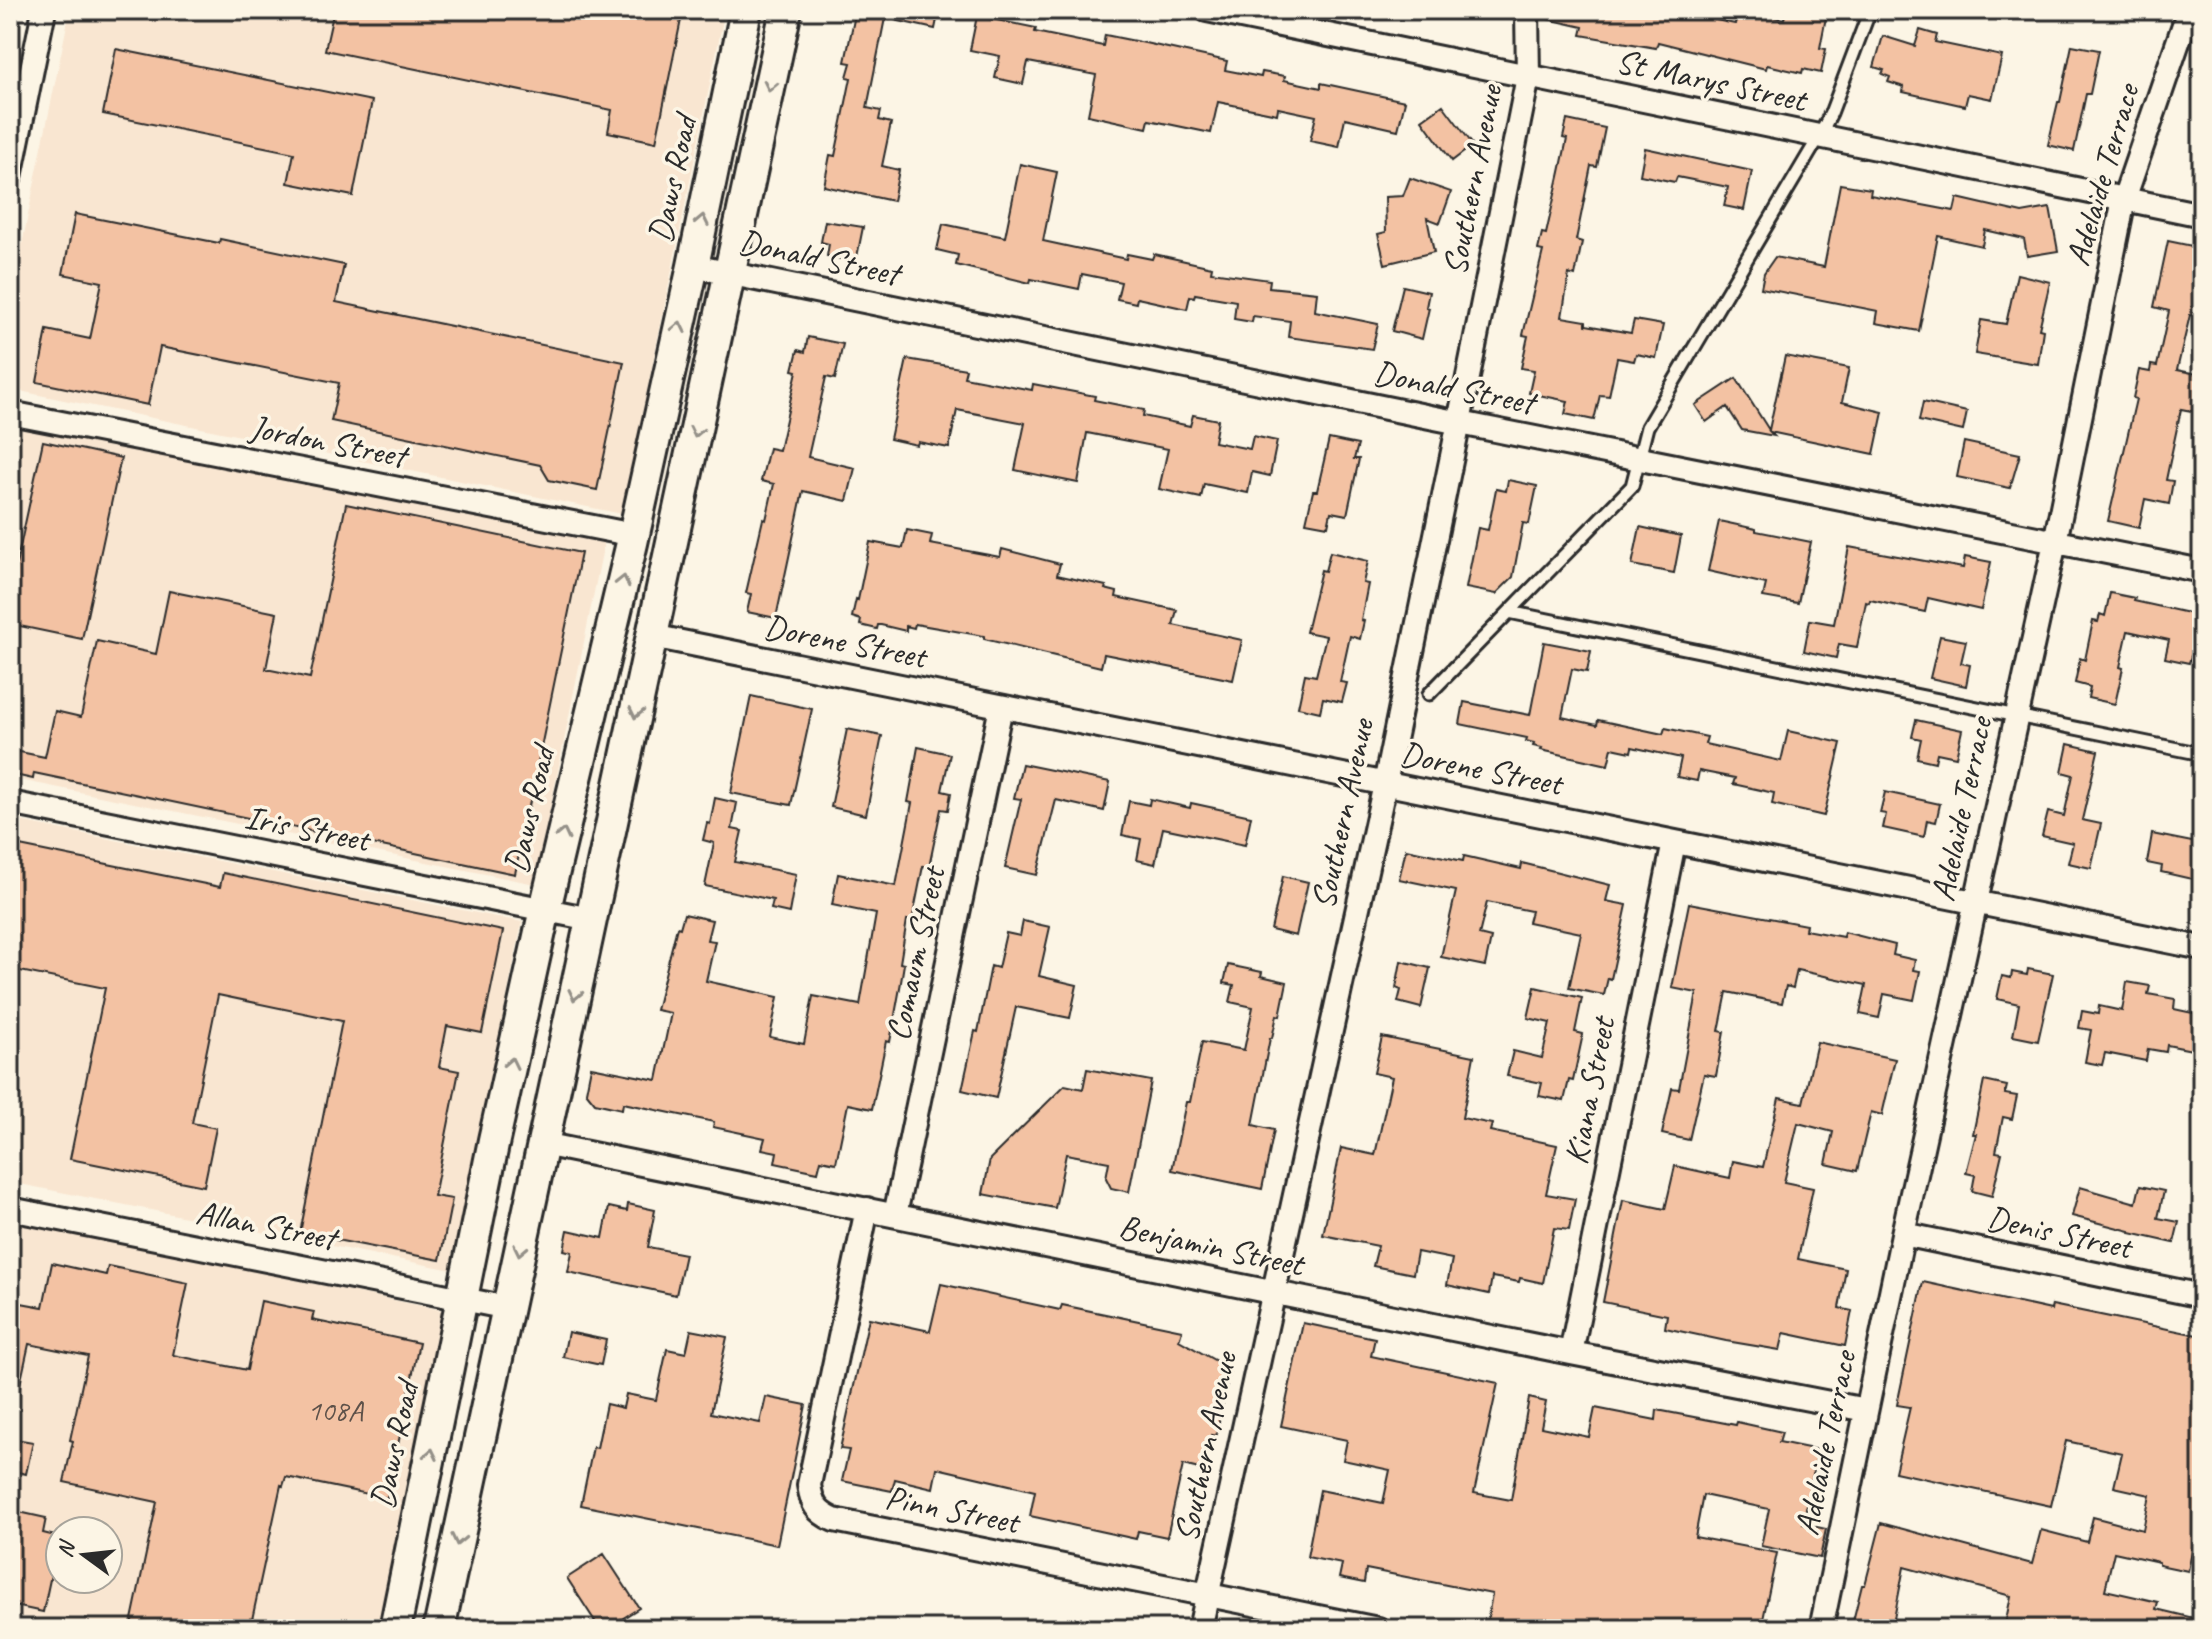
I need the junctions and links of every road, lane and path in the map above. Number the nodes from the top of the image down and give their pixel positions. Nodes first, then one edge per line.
1 (44, 10) edge
2 (746, 10) edge
3 (786, 10) edge
4 (1207, 10) edge
5 (1527, 10) edge
6 (1870, 10) edge
7 (2189, 10) edge
8 (1528, 77) junction
9 (1819, 137) junction
10 (10, 177) edge
11 (2124, 199) junction
12 (2202, 215) edge
13 (693, 266) junction
14 (730, 274) junction
15 (10, 413) edge
16 (1459, 422) junction
17 (1639, 459) junction
18 (634, 535) junction
19 (2055, 542) junction
20 (2202, 571) edge
21 (1509, 612) junction
22 (652, 636) junction
23 (1429, 694) dead end
24 (1001, 707) junction
25 (2017, 716) junction
26 (2202, 754) edge
27 (1385, 784) junction
28 (10, 803) edge
29 (1674, 842) junction
30 (1976, 903) junction
31 (545, 909) junction
32 (591, 919) junction
33 (2202, 948) edge
34 (543, 1144) junction
35 (10, 1209) edge
36 (867, 1209) junction
37 (895, 1215) junction
38 (1903, 1234) junction
39 (1273, 1293) junction
40 (2202, 1296) edge
41 (463, 1298) junction
42 (508, 1308) junction
43 (1571, 1353) junction
44 (1866, 1410) junction
45 (1207, 1595) junction
46 (395, 1629) edge
47 (439, 1629) edge
48 (1200, 1629) edge
49 (1378, 1629) edge
50 (1821, 1629) edge

1 - 10 street
13 -> 2 main road, Daws Road
3 -> 14 main road
4 - 8 street, St Marys Street
5 - 8 street, Southern Avenue
6 - 9 lane
7 - 11 street, Adelaide Terrace
8 - 9 street, St Marys Street
8 - 16 street, Southern Avenue
9 - 11 street, St Marys Street
9 - 17 lane
11 - 12 street, St Marys Street
11 - 19 street, Adelaide Terrace
13 - 14 street, Donald Street
18 -> 13 main road, Daws Road
14 - 16 street, Donald Street
14 -> 22 main road
15 - 18 street, Jordon Street
16 - 17 street, Donald Street
16 - 27 street, Southern Avenue
17 - 19 street, Donald Street
17 - 21 lane
31 -> 18 main road, Daws Road
19 - 20 street, Donald Street
19 - 25 street, Adelaide Terrace
21 - 23 lane
21 - 25 lane
22 - 24 street, Dorene Street
22 -> 32 main road
24 - 27 street, Dorene Street
24 - 37 street, Comaum Street
25 - 26 lane
25 - 30 street, Adelaide Terrace
27 - 29 street, Dorene Street
27 - 39 street, Southern Avenue
28 - 31 street, Iris Street
29 - 30 street, Dorene Street
29 - 43 street, Kiana Street
30 - 33 street, Dorene Street
30 - 38 street, Adelaide Terrace
31 - 32 street, Iris Street
41 -> 31 main road, Daws Road
32 -> 34 main road
34 - 36 street, Benjamin Street
34 -> 42 main road
35 - 41 street, Allan Street
36 - 37 street, Benjamin Street
36 - 45 street, Pinn Street
37 - 39 street, Benjamin Street
38 - 40 street, Denis Street
38 - 44 street, Adelaide Terrace
39 - 43 street, Benjamin Street
39 - 45 street, Southern Avenue
41 - 42 street, Allan Street
46 -> 41 main road, Daws Road
42 -> 47 main road
43 - 44 street, Benjamin Street
44 - 50 street, Adelaide Terrace
45 - 48 street, Southern Avenue
45 - 49 street, Pinn Street

